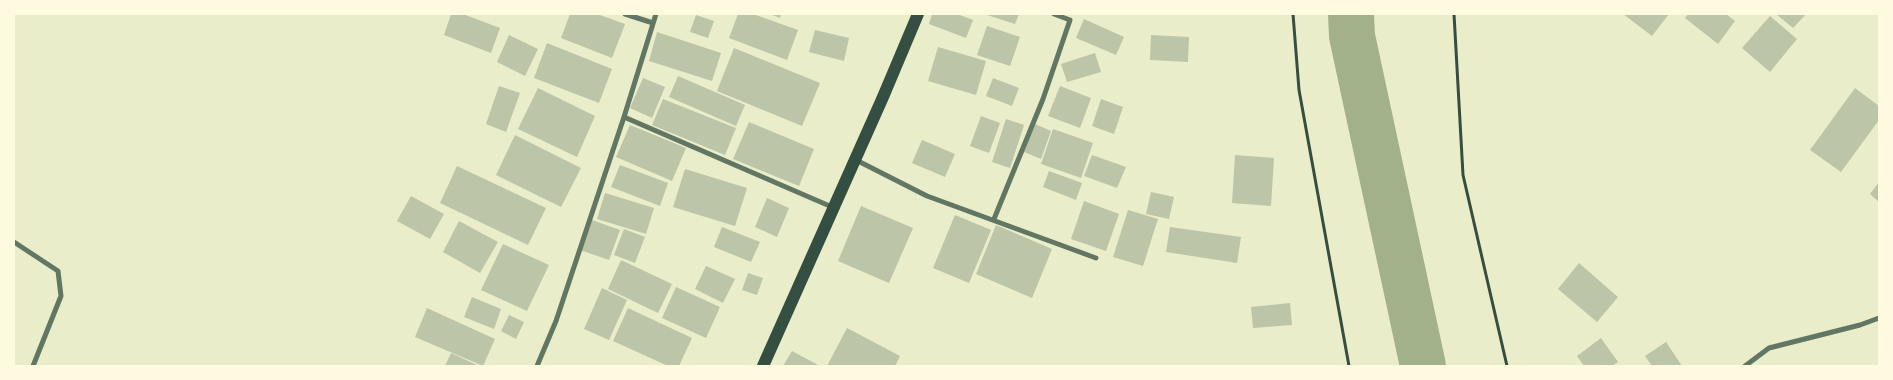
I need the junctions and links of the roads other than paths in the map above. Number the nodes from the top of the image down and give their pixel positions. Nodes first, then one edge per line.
1 (625, 14) edge
2 (656, 14) edge
3 (918, 14) edge
4 (1054, 14) edge
5 (653, 23) junction
6 (624, 117) junction
7 (855, 160) junction
8 (834, 208) junction
9 (994, 219) junction
10 (14, 242) edge
11 (1096, 258) dead end
12 (1879, 318) edge
13 (33, 366) edge
14 (537, 366) edge
15 (764, 366) edge
16 (1745, 366) edge

1 - 5 street
2 - 5 street
3 - 7 main road
4 - 9 street
5 - 6 street
6 - 8 street
6 - 14 street
7 - 8 main road
7 - 9 street
8 - 15 main road
9 - 11 street
10 - 13 street
12 - 16 street

